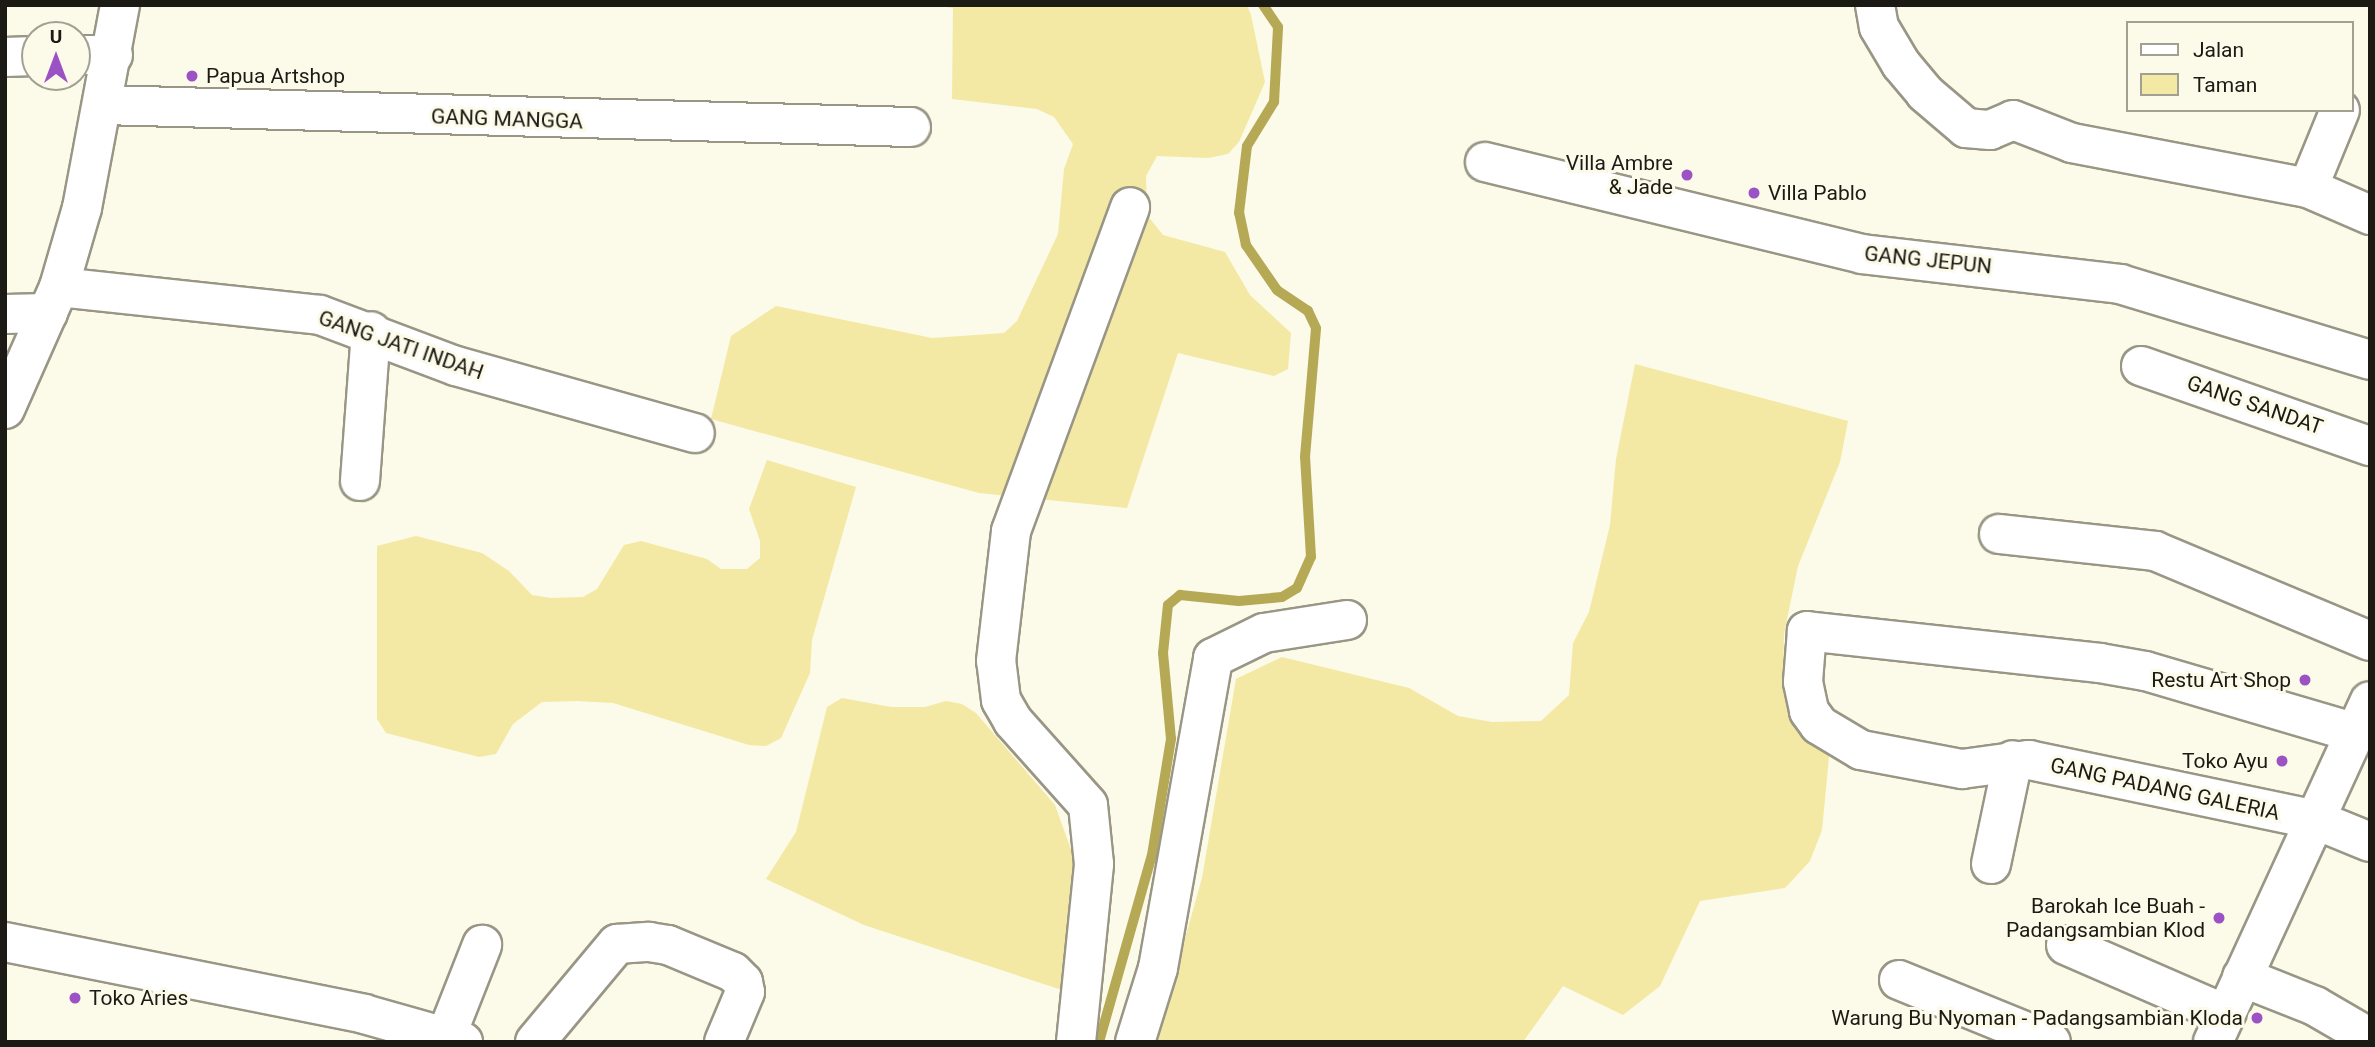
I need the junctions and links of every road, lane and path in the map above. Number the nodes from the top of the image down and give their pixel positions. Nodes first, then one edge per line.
1 (120, 5) edge
2 (1875, 5) edge
3 (95, 55) edge
4 (103, 105) junction
5 (2339, 112) edge
6 (911, 127) dead end
7 (1485, 162) dead end
8 (2308, 188) junction
9 (1130, 207) dead end
10 (2370, 215) edge
11 (54, 300) junction
12 (5, 314) edge
13 (371, 331) junction
14 (2370, 360) edge
15 (2140, 366) dead end
16 (5, 409) edge
17 (695, 433) dead end
18 (2370, 446) edge
19 (360, 481) dead end
20 (1999, 534) dead end
21 (1347, 620) dead end
22 (2370, 641) edge
23 (2363, 717) edge
24 (2013, 760) junction
25 (2316, 820) junction
26 (2370, 842) edge
27 (1990, 864) dead end
28 (5, 942) edge
29 (482, 945) dead end
30 (2066, 945) dead end
31 (2242, 976) junction
32 (1899, 980) dead end
33 (2219, 1028) edge
34 (455, 1038) edge
35 (2370, 1038) edge
36 (535, 1042) edge
37 (724, 1042) edge
38 (1076, 1042) edge
39 (1135, 1042) edge
40 (2051, 1042) edge

1 - 3 street
2 - 8 street
3 - 4 street
4 - 6 street, GANG MANGGA
4 - 11 street
5 - 8 street
7 - 14 street, GANG JEPUN
8 - 10 street
9 - 38 street
11 - 12 street, GANG JATI INDAH
11 - 13 street, GANG JATI INDAH
11 - 16 street
13 - 17 street, GANG JATI INDAH
13 - 19 street
15 - 18 street, GANG SANDAT
20 - 22 street
21 - 39 street
23 - 24 street, GANG PADANG GALERIA
23 - 25 street
24 - 25 street, GANG PADANG GALERIA
24 - 27 street
25 - 26 street, GANG PADANG GALERIA
25 - 31 street
28 - 34 street
29 - 34 street
30 - 33 street
31 - 33 street
31 - 35 street
32 - 40 street
36 - 37 street

